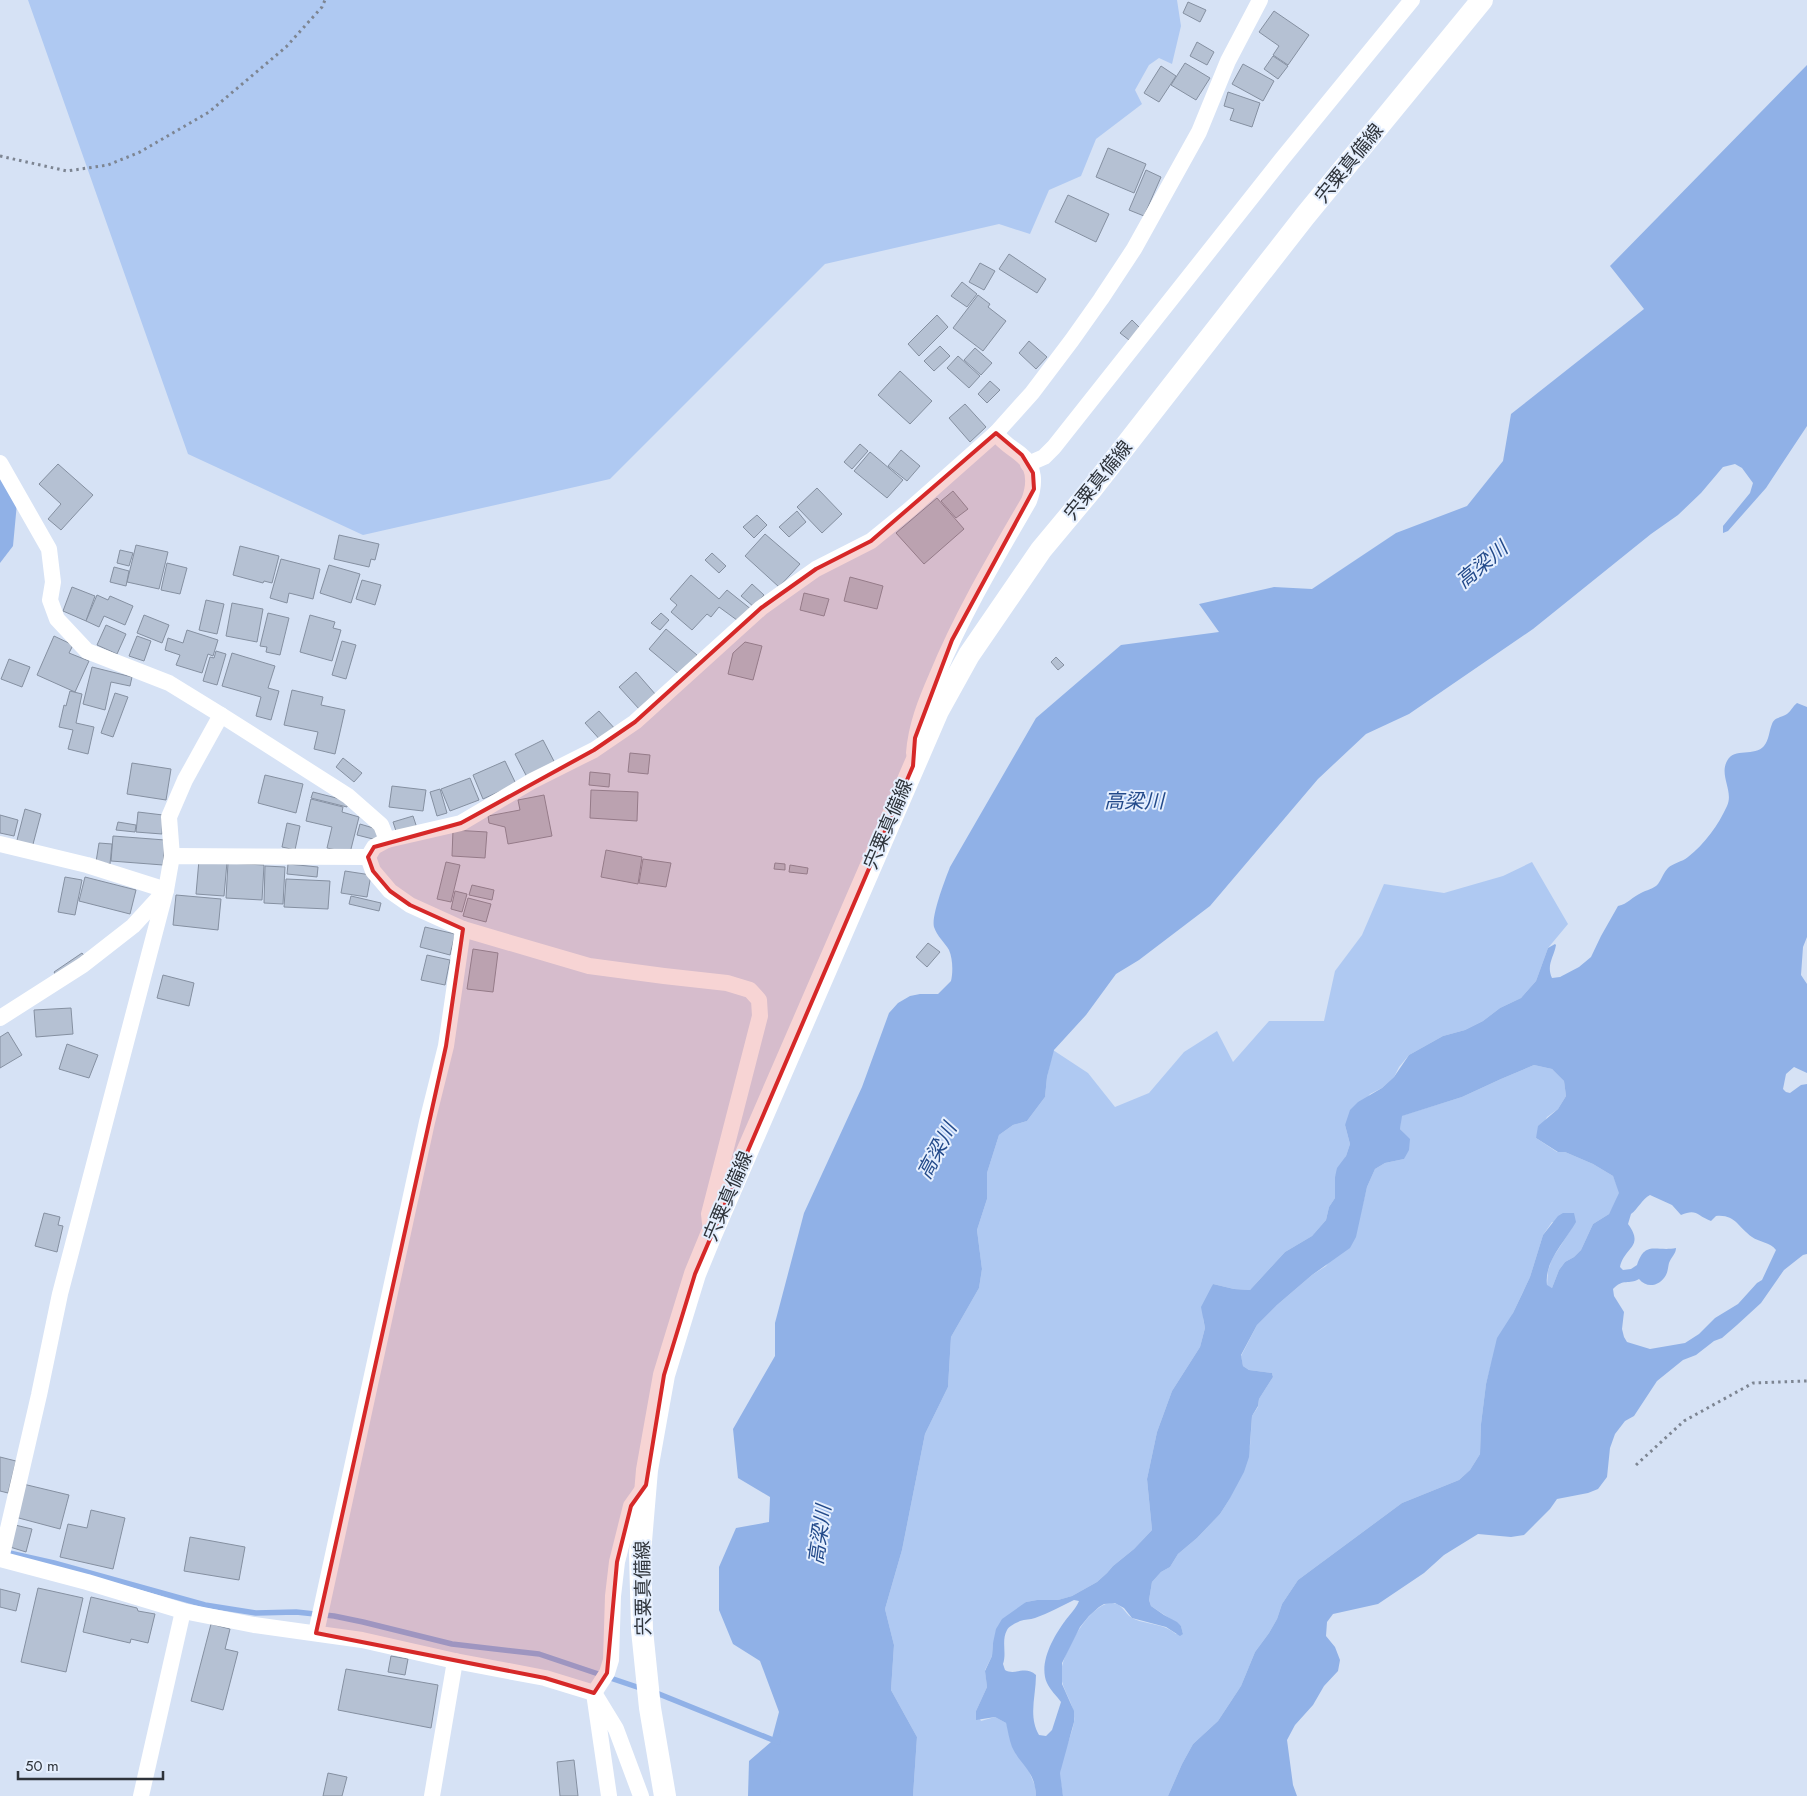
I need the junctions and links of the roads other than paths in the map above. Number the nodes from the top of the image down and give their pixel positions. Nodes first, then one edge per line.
1 (1260, 0) edge
2 (1412, 0) edge
3 (1482, 0) edge
4 (996, 433) junction
5 (0, 463) edge
6 (1028, 464) junction
7 (221, 715) junction
8 (913, 766) junction
9 (387, 840) junction
10 (0, 844) edge
11 (172, 856) junction
12 (368, 857) junction
13 (166, 890) junction
14 (463, 929) junction
15 (0, 1018) edge
16 (711, 1235) junction
17 (646, 1485) junction
18 (0, 1559) edge
19 (183, 1612) junction
20 (316, 1633) junction
21 (456, 1661) junction
22 (594, 1693) junction
23 (142, 1796) edge
24 (432, 1796) edge
25 (609, 1796) edge
26 (641, 1796) edge
27 (666, 1796) edge

1 - 4 street
2 - 6 street
3 - 8 main road, 宍粟真備線
4 - 6 street
4 - 9 street
5 - 7 street
6 - 8 street
7 - 9 street
7 - 11 street
8 - 16 main road, 宍粟真備線
9 - 12 street
10 - 13 street
11 - 12 street
11 - 13 street
12 - 14 street
13 - 15 street
13 - 18 street
14 - 16 street
14 - 20 street
16 - 17 main road, 宍粟真備線
17 - 22 street
17 - 27 main road, 宍粟真備線
18 - 19 street
19 - 20 street
19 - 23 street
20 - 21 street
21 - 22 street
21 - 24 street
22 - 25 street
22 - 26 street

